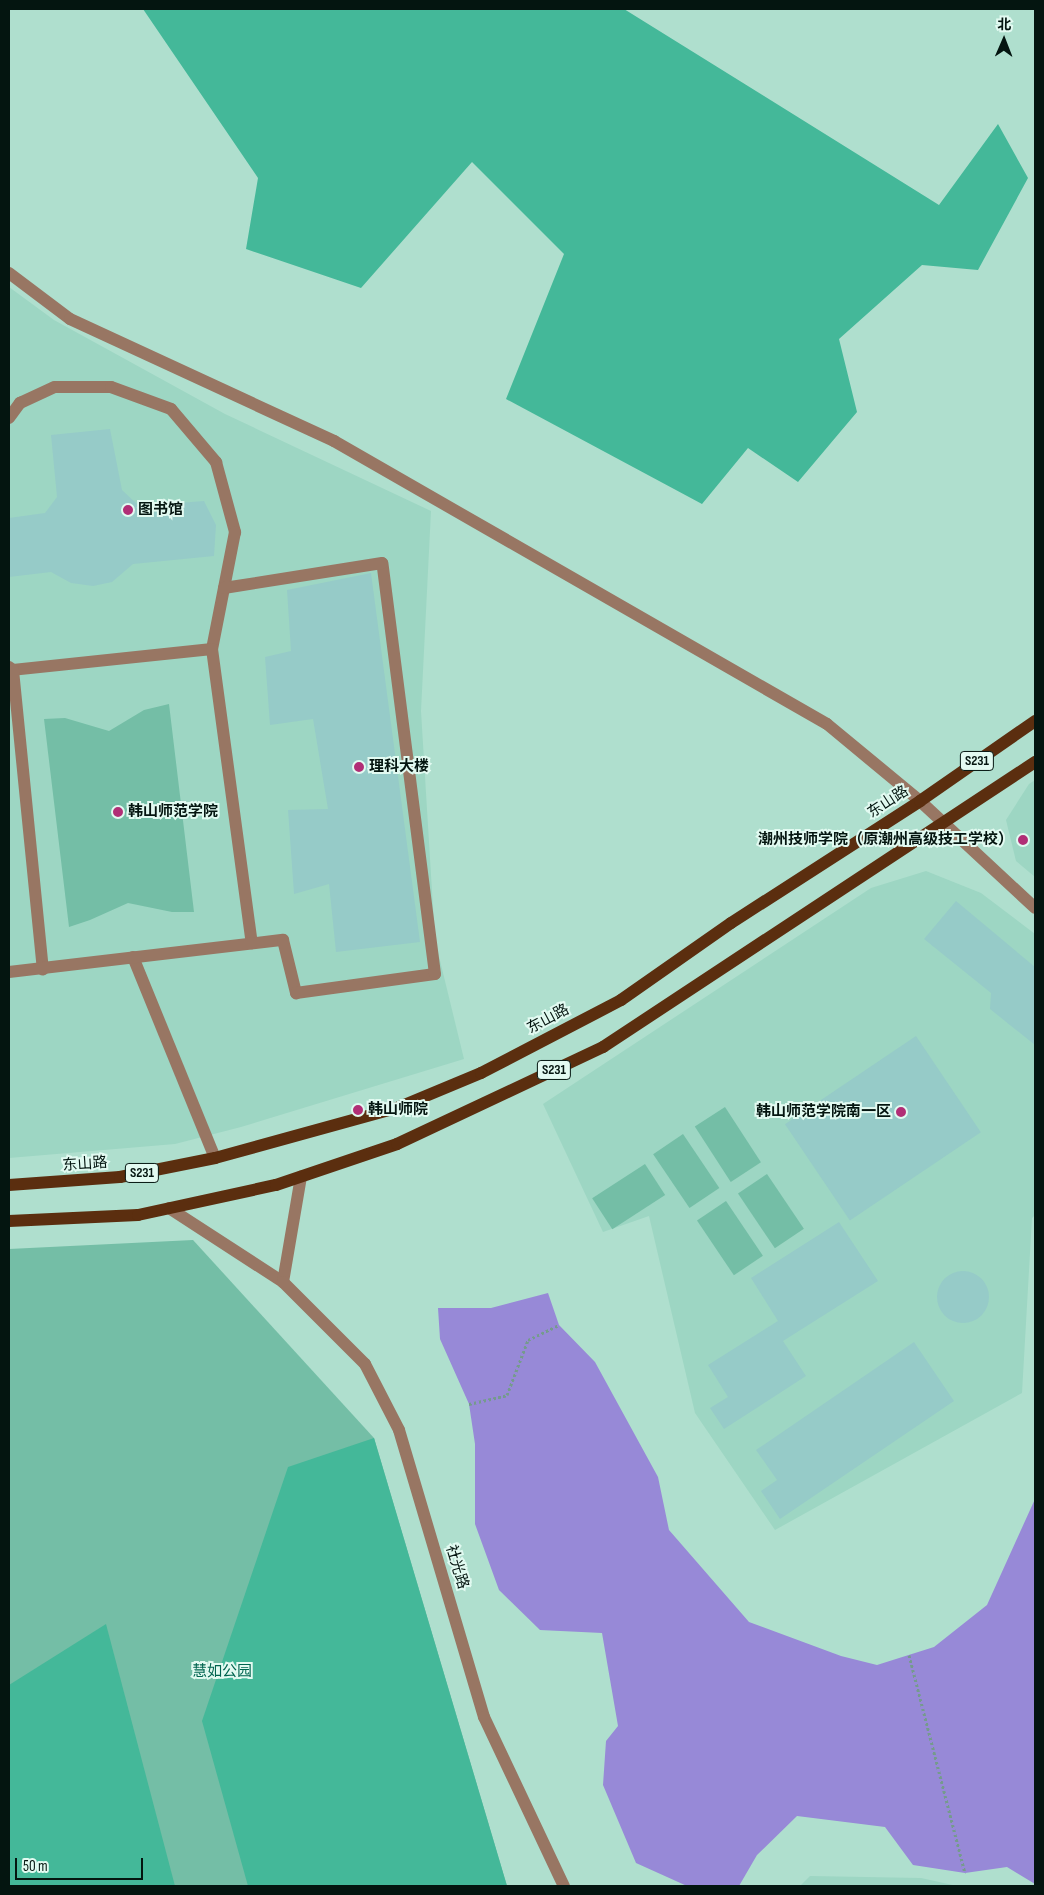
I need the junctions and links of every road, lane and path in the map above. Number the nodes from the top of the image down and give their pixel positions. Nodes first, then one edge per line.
1 (9, 273) edge
2 (9, 418) edge
3 (224, 588) junction
4 (212, 649) junction
5 (11, 668) edge
6 (1035, 721) edge
7 (1035, 762) edge
8 (920, 801) junction
9 (943, 822) junction
10 (1035, 908) edge
11 (252, 943) junction
12 (133, 957) junction
13 (44, 968) junction
14 (9, 972) edge
15 (215, 1158) junction
16 (301, 1177) junction
17 (9, 1185) edge
18 (169, 1208) junction
19 (9, 1221) edge
20 (283, 1282) junction
21 (559, 1325) dead end
22 (469, 1404) dead end
23 (909, 1655) dead end
24 (965, 1873) dead end
25 (564, 1886) edge

1 - 8 street
2 - 3 street
3 - 4 street
3 - 11 street
4 - 5 street
4 - 11 street
5 - 13 street
6 - 8 main road, 东山路 / S231
7 - 9 main road, S231
8 - 9 street
8 - 15 main road, 东山路 / S231
9 - 10 street
9 - 16 main road, S231
11 - 12 street
12 - 13 street
12 - 15 street
13 - 14 street
15 - 17 main road, 东山路 / S231
16 - 18 main road, S231
16 - 20 street
18 - 19 main road, S231
18 - 20 street, 社光路
20 - 25 street, 社光路
21 - 22 path
23 - 24 path

